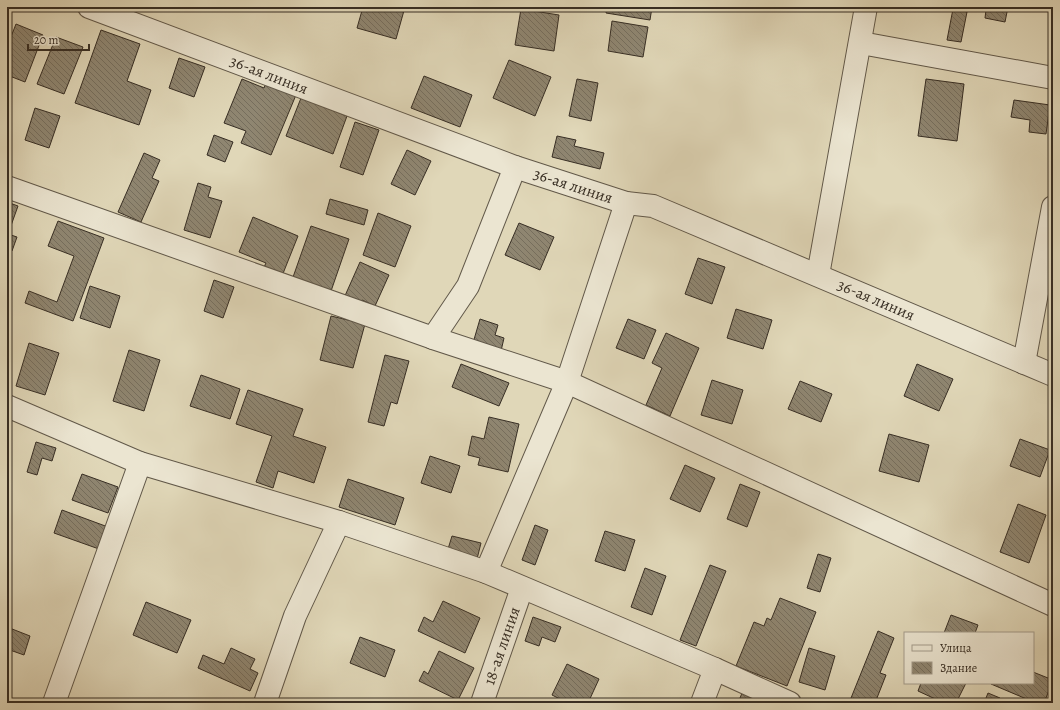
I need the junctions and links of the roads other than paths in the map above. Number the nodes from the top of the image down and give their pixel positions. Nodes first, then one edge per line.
1 (89, 7) edge
2 (866, 7) edge
3 (861, 43) junction
4 (1053, 78) edge
5 (515, 167) junction
6 (7, 187) edge
7 (626, 203) junction
8 (1053, 206) edge
9 (818, 275) junction
10 (434, 338) junction
11 (1024, 363) junction
12 (1053, 375) edge
13 (566, 382) junction
14 (7, 406) edge
15 (140, 463) junction
16 (339, 522) junction
17 (486, 572) junction
18 (522, 588) junction
19 (1053, 605) edge
20 (715, 669) junction
21 (54, 703) edge
22 (265, 703) edge
23 (482, 703) edge
24 (702, 703) edge
25 (790, 703) edge

1 - 5 street, 36-ая линия
2 - 3 street
3 - 4 street
3 - 9 street
5 - 7 street, 36-ая линия
5 - 10 street
6 - 10 street
7 - 9 street, 36-ая линия
7 - 13 street
8 - 11 street
9 - 11 street, 36-ая линия
10 - 13 street
11 - 12 street, 36-ая линия
13 - 17 street
13 - 19 street
14 - 15 street
15 - 16 street
15 - 21 street
16 - 17 street
16 - 22 street
17 - 18 street
18 - 20 street
18 - 23 street, 18-ая линия
20 - 24 street
20 - 25 street

